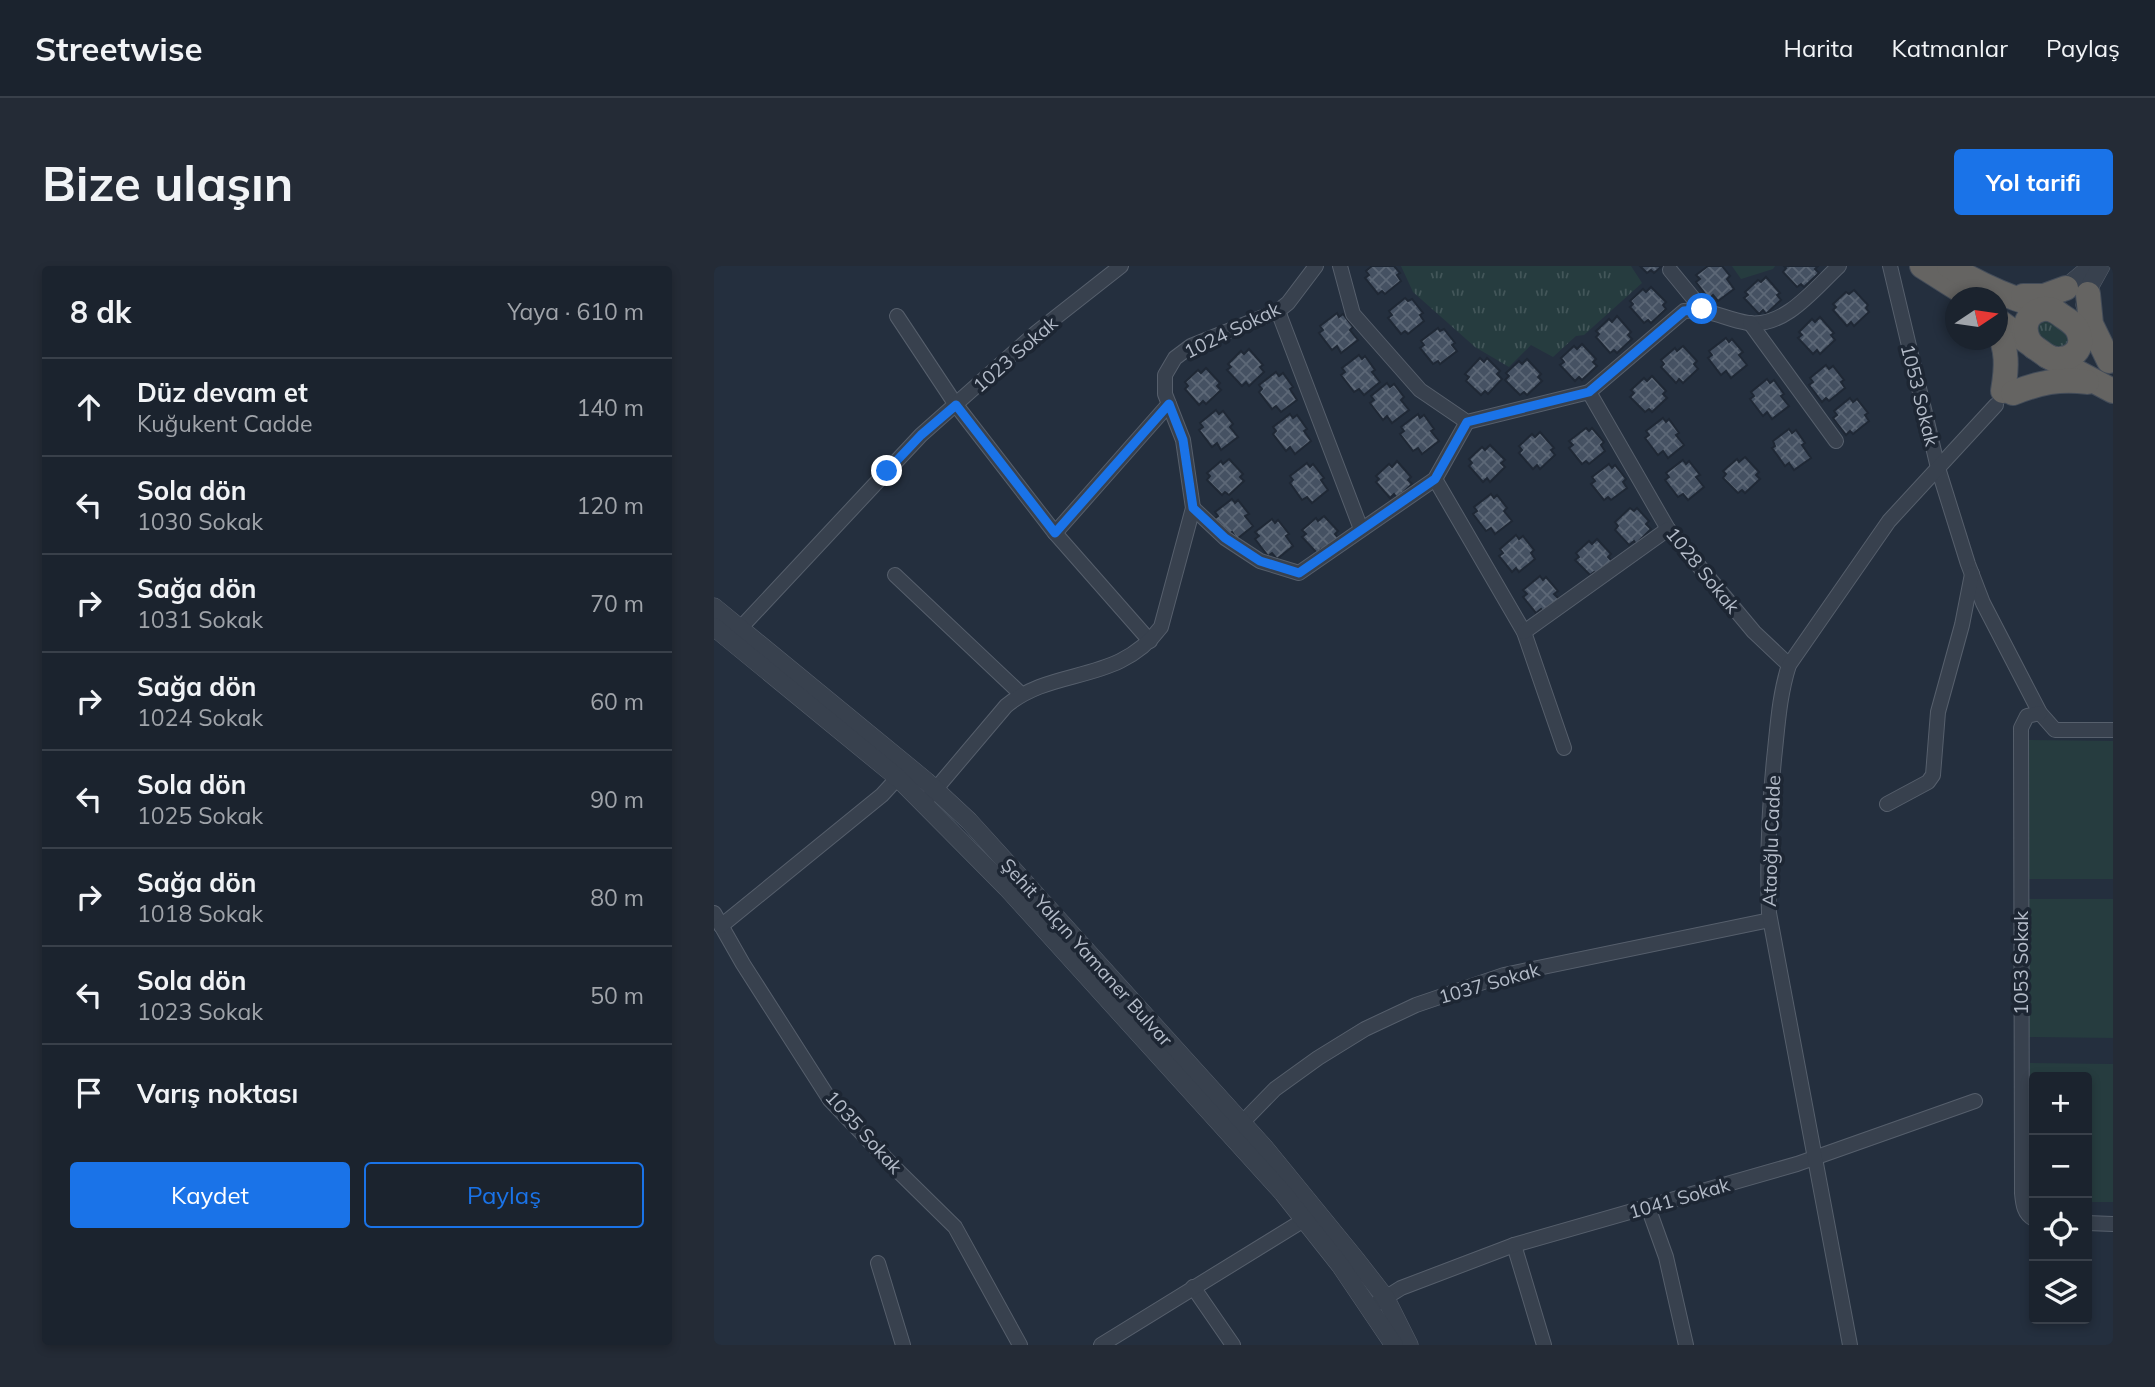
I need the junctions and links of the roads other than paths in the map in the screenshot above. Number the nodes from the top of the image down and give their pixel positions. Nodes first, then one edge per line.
1 (1121, 266) edge
2 (1316, 266) edge
3 (1340, 266) edge
4 (1839, 266) edge
5 (1890, 266) edge
6 (1922, 266) edge
7 (1950, 266) edge
8 (2092, 266) edge
9 (2101, 266) edge
10 (1670, 270) dead end
11 (1954, 287) edge
12 (1988, 287) edge
13 (2077, 291) junction
14 (2008, 293) edge
15 (2008, 300) edge
16 (1702, 309) junction
17 (1278, 311) junction
18 (897, 316) dead end
19 (1750, 323) junction
20 (2008, 323) edge
21 (2051, 336) junction
22 (2006, 350) edge
23 (2111, 362) edge
24 (2109, 389) edge
25 (1589, 392) junction
26 (2004, 396) junction
27 (1169, 404) junction
28 (956, 405) junction
29 (1467, 422) junction
30 (1836, 441) dead end
31 (1938, 468) junction
32 (1435, 479) junction
33 (1193, 508) junction
34 (1361, 529) junction
35 (1668, 529) junction
36 (1055, 533) junction
37 (1972, 574) junction
38 (895, 575) dead end
39 (714, 607) edge
40 (714, 627) edge
41 (1524, 632) junction
42 (735, 634) junction
43 (1150, 641) junction
44 (1789, 665) junction
45 (1021, 694) junction
46 (2040, 713) junction
47 (2113, 730) edge
48 (1564, 748) dead end
49 (903, 772) junction
50 (930, 796) junction
51 (1888, 804) dead end
52 (718, 919) edge
53 (1770, 920) junction
54 (1975, 1101) dead end
55 (1236, 1129) junction
56 (1814, 1158) junction
57 (1648, 1207) junction
58 (1310, 1217) junction
59 (2029, 1217) edge
60 (2092, 1223) edge
61 (2113, 1224) edge
62 (1514, 1245) junction
63 (878, 1263) dead end
64 (1193, 1287) junction
65 (1378, 1302) junction
66 (903, 1345) edge
67 (1020, 1345) edge
68 (1101, 1345) edge
69 (1233, 1345) edge
70 (1394, 1345) edge
71 (1409, 1345) edge
72 (1544, 1345) edge
73 (1686, 1345) edge
74 (1850, 1345) edge

1 - 28 street, 1023 Sokak
2 - 17 street, 1024 Sokak
3 - 29 street
4 - 19 street
5 - 31 street, 1053 Sokak
6 - 11 highway
7 - 12 highway
8 - 13 street
9 - 13 street
10 - 16 street
13 - 14 highway
13 - 21 street
13 - 21 street
13 - 23 highway
15 - 21 highway
16 - 19 street
16 - 25 street
17 - 27 street, 1024 Sokak
17 - 34 street
18 - 28 street
19 - 30 street
20 - 21 highway
21 - 23 highway
21 - 24 highway
21 - 26 street, Ataoğlu Cadde
21 - 26 street, Ataoğlu Cadde
22 - 26 highway
24 - 26 highway
25 - 29 street
25 - 35 street, 1028 Sokak
26 - 31 street, Ataoğlu Cadde
27 - 33 street, 1024 Sokak
27 - 36 street
28 - 36 street
28 - 42 street, 1023 Sokak
29 - 32 street
31 - 37 street, 1053 Sokak
31 - 44 street, Ataoğlu Cadde
32 - 34 street
32 - 41 street
33 - 34 street
33 - 43 street, 1024 Sokak
35 - 41 street
35 - 44 street, 1028 Sokak
36 - 43 street
37 - 46 street, 1053 Sokak
37 - 51 street
38 - 45 street
39 - 42 street, Şehit Yalçın Yamaner Bulvar
40 - 42 street
41 - 48 street
42 - 49 street, Şehit Yalçın Yamaner Bulvar
43 - 45 street
44 - 53 street, Ataoğlu Cadde
45 - 50 street
46 - 47 street
46 - 59 street, 1053 Sokak
49 - 50 street, Şehit Yalçın Yamaner Bulvar
49 - 52 street
50 - 55 street, Şehit Yalçın Yamaner Bulvar
52 - 67 street, 1035 Sokak
53 - 55 street, 1037 Sokak
53 - 56 street, Ataoğlu Cadde
54 - 56 street, 1041 Sokak
55 - 58 street, Şehit Yalçın Yamaner Bulvar
56 - 57 street, 1041 Sokak
56 - 74 street, Ataoğlu Cadde
57 - 62 street, 1041 Sokak
57 - 73 street
58 - 64 street
58 - 65 street, Şehit Yalçın Yamaner Bulvar
60 - 61 street
62 - 65 street, 1041 Sokak
62 - 72 street
63 - 66 street
64 - 68 street
64 - 69 street
65 - 70 street
65 - 71 street, Şehit Yalçın Yamaner Bulvar

